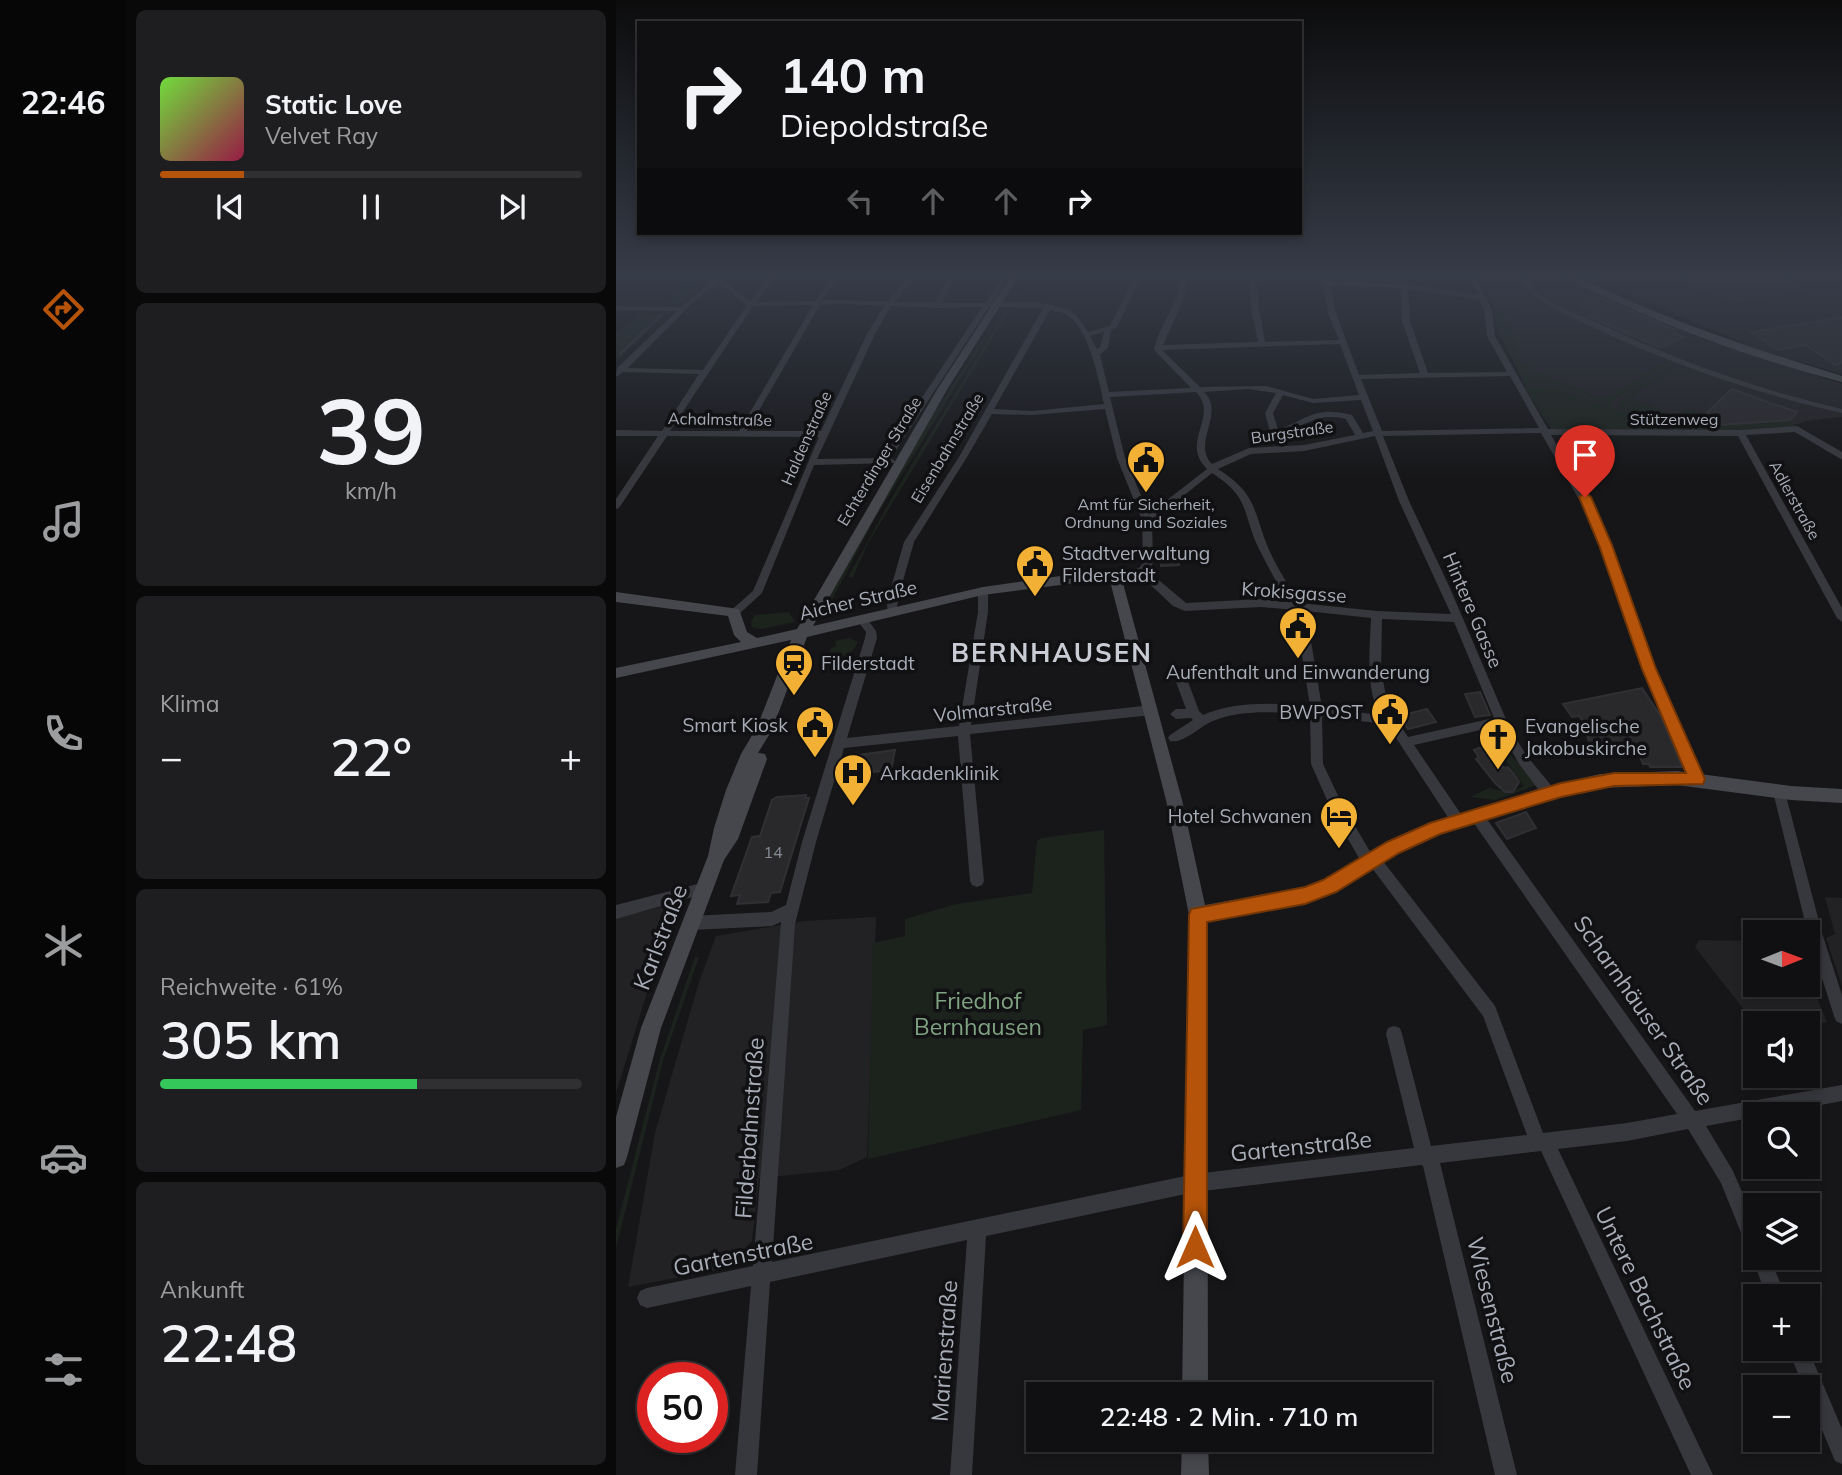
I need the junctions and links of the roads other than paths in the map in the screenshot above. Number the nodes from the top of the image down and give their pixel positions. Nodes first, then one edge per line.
1 (646, 345) edge
2 (723, 345) edge
3 (792, 345) edge
4 (866, 345) edge
5 (968, 345) edge
6 (1026, 345) edge
7 (1092, 345) edge
8 (1105, 345) edge
9 (1219, 345) edge
10 (1344, 345) edge
11 (1413, 345) edge
12 (1496, 345) edge
13 (1641, 345) edge
14 (1738, 345) edge
15 (1158, 346) joint
16 (1096, 354) junction
17 (618, 372) edge
18 (705, 372) junction
19 (1511, 374) junction
20 (1425, 376) junction
21 (1356, 377) junction
22 (1842, 379) edge
23 (1199, 389) junction
24 (1281, 392) junction
25 (1364, 397) junction
26 (1106, 400) junction
27 (1329, 401) junction
28 (989, 411) junction
29 (1842, 411) edge
30 (1329, 412) junction
31 (1544, 431) junction
32 (664, 432) junction
33 (616, 433) edge
34 (742, 433) junction
35 (1378, 433) junction
36 (1741, 433) junction
37 (824, 434) junction
38 (1275, 434) junction
39 (1360, 435) junction
40 (1278, 449) junction
41 (1842, 456) edge
42 (892, 461) junction
43 (811, 462) junction
44 (1212, 469) junction
45 (616, 506) edge
46 (1147, 520) junction
47 (1142, 570) junction
48 (1111, 576) junction
49 (983, 591) junction
50 (616, 597) edge
51 (815, 606) junction
52 (1298, 607) junction
53 (734, 612) junction
54 (893, 612) junction
55 (1377, 615) junction
56 (1457, 618) junction
57 (1842, 618) edge
58 (860, 620) junction
59 (801, 634) junction
60 (755, 644) junction
61 (1178, 671) dead end
62 (616, 673) edge
63 (1152, 710) junction
64 (1315, 710) junction
65 (1175, 714) dead end
66 (1389, 720) junction
67 (1501, 721) junction
68 (1198, 723) junction
69 (964, 731) junction
70 (1174, 738) dead end
71 (1406, 742) junction
72 (838, 744) junction
73 (1697, 779) junction
74 (1779, 792) junction
75 (1549, 793) junction
76 (1842, 796) edge
77 (1476, 815) junction
78 (1458, 821) junction
79 (1371, 861) junction
80 (977, 881) dead end
81 (705, 888) junction
82 (790, 911) junction
83 (616, 912) edge
84 (1198, 915) junction
85 (691, 923) junction
86 (1842, 1016) edge
87 (1394, 1034) dead end
88 (1842, 1093) edge
89 (1694, 1122) junction
90 (1542, 1143) junction
91 (616, 1157) edge
92 (1427, 1157) junction
93 (1195, 1183) junction
94 (1743, 1215) edge
95 (977, 1231) junction
96 (763, 1276) junction
97 (647, 1298) dead end
98 (1803, 1361) edge
99 (1195, 1382) edge
100 (1195, 1452) edge
101 (1842, 1454) edge
102 (746, 1475) edge
103 (961, 1475) edge
104 (1195, 1475) edge
105 (1506, 1475) edge
106 (1702, 1475) edge

1 - 17 street
2 - 18 street
3 - 34 street
4 - 37 street, Haldenstraße
5 - 42 main road, Echterdinger Straße
6 - 28 street, Eisenbahnstraße
7 - 16 street
8 - 16 street
9 - 15 street
10 - 21 street, Hintere Gasse
11 - 20 street
12 - 19 street
13 - 29 street
14 - 22 main road
15 - 23 street
16 - 26 street
17 - 18 street
18 - 32 street
19 - 20 street
19 - 31 street
20 - 21 street
21 - 25 street, Hintere Gasse
23 - 24 street
23 - 26 street
23 - 44 street
24 - 27 street
24 - 38 street
25 - 27 street
25 - 35 street, Hintere Gasse
26 - 28 street
26 - 46 street
27 - 30 street
28 - 54 street, Eisenbahnstraße
30 - 38 street
30 - 39 street
31 - 35 street, Stützenweg
31 - 36 street, Stützenweg
31 - 73 street
32 - 33 street, Achalmstraße
32 - 34 street, Achalmstraße
32 - 45 street
34 - 37 street, Achalmstraße
35 - 39 street, Burgstraße
35 - 56 street, Hintere Gasse
36 - 41 street, Stützenweg
36 - 57 street, Adlerstraße
37 - 43 street, Haldenstraße
38 - 40 street
39 - 40 street, Burgstraße
40 - 44 street, Burgstraße
42 - 43 street
42 - 51 main road, Echterdinger Straße
43 - 53 street, Haldenstraße
44 - 46 street, Burgstraße
44 - 52 street, Untere Bachstraße
46 - 47 street
47 - 48 street
47 - 52 street, Krokisgasse
48 - 49 main road, Aicher Straße
48 - 63 main road
49 - 54 main road, Aicher Straße
49 - 69 street
50 - 53 main road
51 - 58 main road
51 - 59 main road, Echterdinger Straße
52 - 55 street, Krokisgasse
52 - 64 street, Untere Bachstraße
53 - 60 main road
54 - 58 main road, Aicher Straße
55 - 56 street, Krokisgasse
55 - 66 street
56 - 67 street, Hintere Gasse
58 - 59 main road, Aicher Straße
58 - 72 street, Filderbahnstraße
59 - 60 main road, Aicher Straße
59 - 81 main road, Karlstraße
60 - 62 main road, Aicher Straße
61 - 68 street
63 - 69 street, Volmarstraße
63 - 84 main road
64 - 66 street
64 - 68 street
64 - 79 street, Untere Bachstraße
65 - 68 street
66 - 71 street
67 - 71 street
67 - 75 street, Hintere Gasse
68 - 70 street
69 - 72 street, Volmarstraße
69 - 80 street
71 - 78 street
72 - 82 street, Filderbahnstraße
73 - 74 main road
73 - 75 main road
74 - 76 main road
74 - 86 street
75 - 77 main road
77 - 78 main road
77 - 89 street, Scharnhäuser Straße
78 - 79 main road
79 - 84 main road
79 - 90 street, Untere Bachstraße
81 - 83 street
81 - 85 main road, Karlstraße
82 - 85 street
82 - 96 street, Filderbahnstraße
84 - 93 main road
85 - 91 main road, Karlstraße
87 - 92 street, Wiesenstraße
88 - 89 street, Gartenstraße
89 - 90 street, Gartenstraße
89 - 94 street, Scharnhäuser Straße
90 - 92 street, Gartenstraße
90 - 106 street, Untere Bachstraße
92 - 93 street, Gartenstraße
92 - 105 street, Wiesenstraße
93 - 95 street, Gartenstraße
93 - 99 main road
95 - 96 street, Gartenstraße
95 - 103 street, Marienstraße
96 - 97 street, Gartenstraße
96 - 102 street, Filderbahnstraße
98 - 101 street
100 - 104 main road

